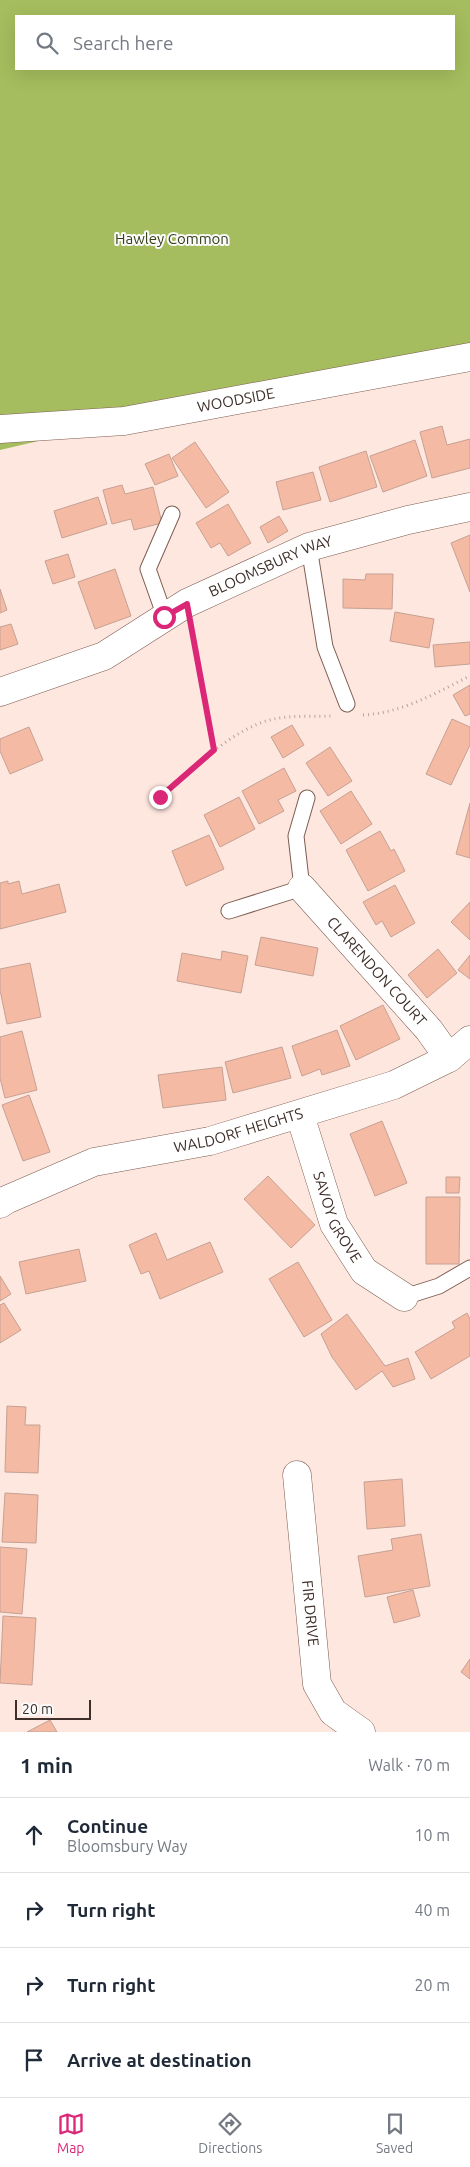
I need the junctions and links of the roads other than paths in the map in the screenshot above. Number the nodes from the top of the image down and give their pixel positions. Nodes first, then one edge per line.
1 (470, 358) edge
2 (0, 429) edge
3 (470, 507) edge
4 (172, 514) dead end
5 (309, 547) junction
6 (176, 610) junction
7 (0, 692) edge
8 (343, 710) road end
9 (307, 798) dead end
10 (302, 888) junction
11 (229, 911) dead end
12 (470, 1040) edge
13 (449, 1058) junction
14 (300, 1115) junction
15 (2, 1198) edge
16 (470, 1268) edge
17 (404, 1297) joint
18 (297, 1475) dead end
19 (361, 1732) edge

1 - 2 street, WOODSIDE
3 - 5 street, BLOOMSBURY WAY
4 - 6 lane
5 - 6 street, BLOOMSBURY WAY
5 - 8 lane
6 - 7 street, BLOOMSBURY WAY
9 - 10 lane
10 - 11 lane
10 - 13 street, CLARENDON COURT
12 - 13 street, WALDORF HEIGHTS
13 - 14 street, WALDORF HEIGHTS
14 - 15 street, WALDORF HEIGHTS
14 - 17 street, SAVOY GROVE
16 - 17 lane
18 - 19 street, FIR DRIVE

